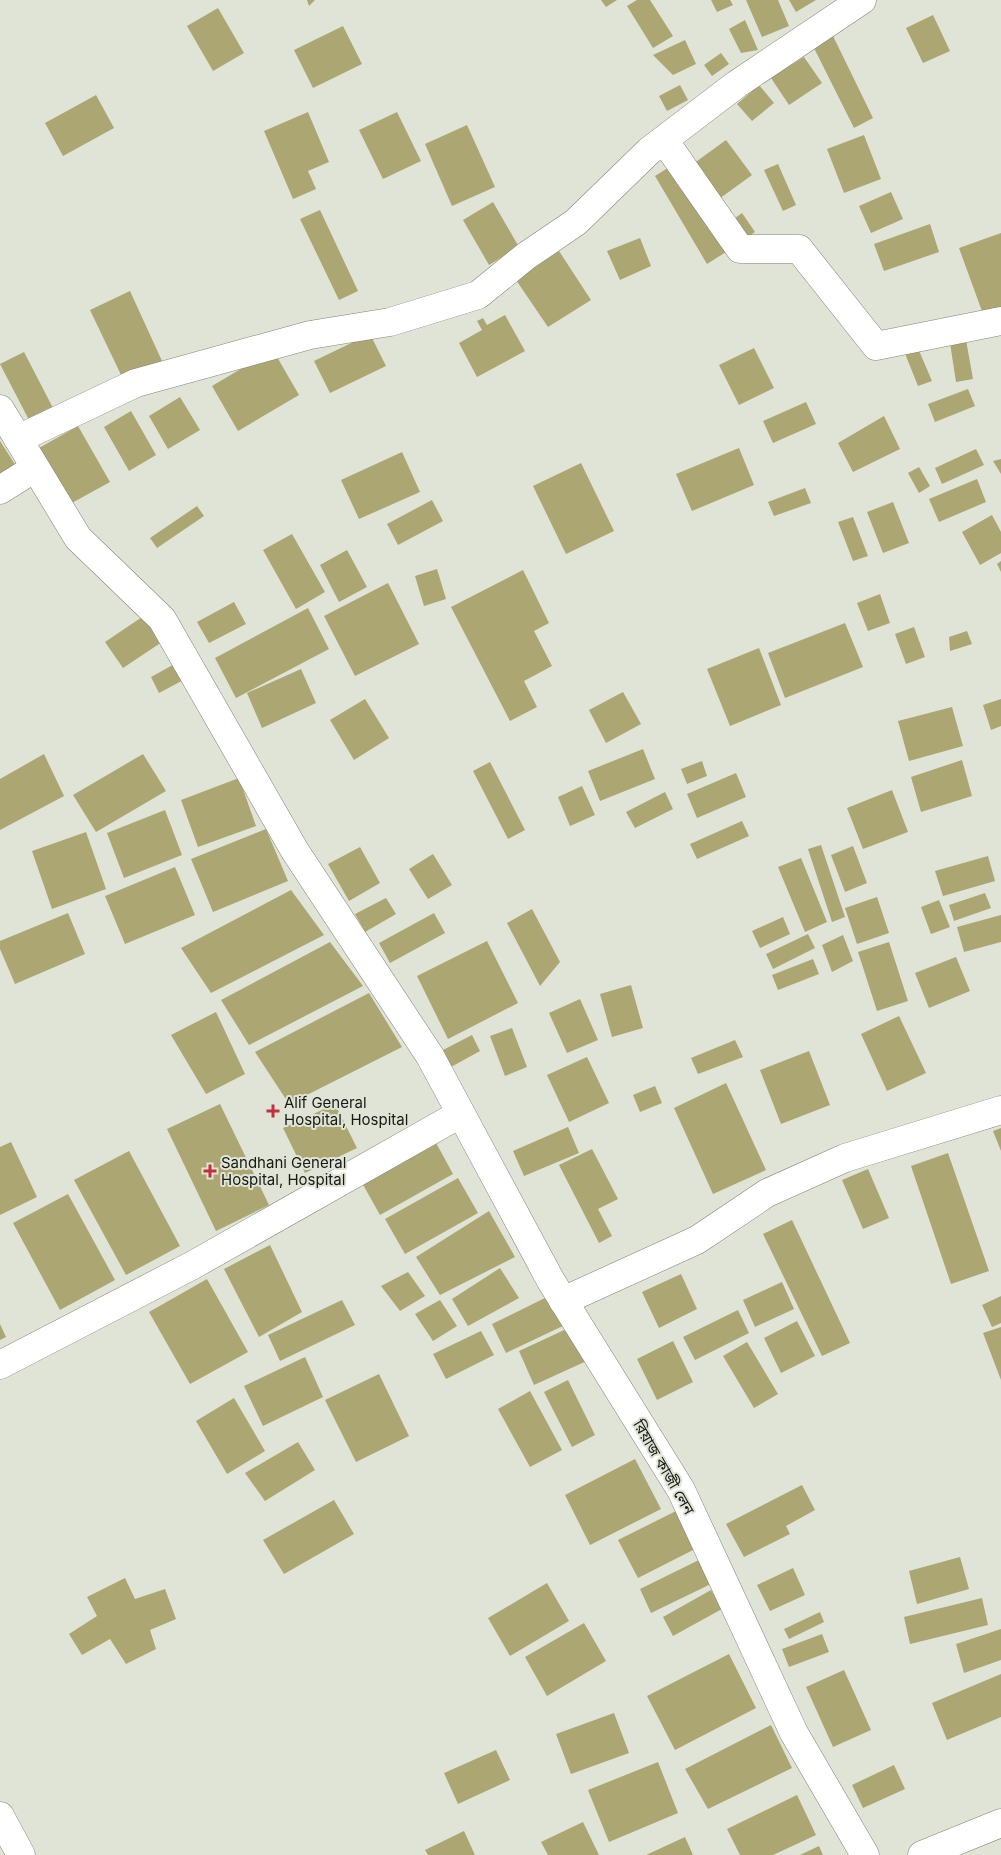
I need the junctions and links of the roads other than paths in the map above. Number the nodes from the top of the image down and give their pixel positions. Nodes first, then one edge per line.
1 (862, 0) edge
2 (664, 140) junction
3 (1001, 321) edge
4 (0, 409) edge
5 (18, 439) junction
6 (35, 468) junction
7 (0, 490) edge
8 (1001, 1110) edge
9 (460, 1114) junction
10 (563, 1301) junction
11 (0, 1365) edge
12 (0, 1816) edge
13 (1001, 1823) edge
14 (21, 1855) edge
15 (865, 1855) edge
16 (922, 1855) edge

1 - 2 main road
2 - 3 main road
2 - 5 main road
4 - 5 main road, রিয়াজ কাজী লেন
5 - 6 main road, রিয়াজ কাজী লেন
6 - 7 main road
6 - 9 main road, রিয়াজ কাজী লেন
8 - 10 main road
9 - 10 main road, রিয়াজ কাজী লেন
9 - 11 main road
10 - 15 main road, রিয়াজ কাজী লেন
12 - 14 main road
13 - 16 main road

